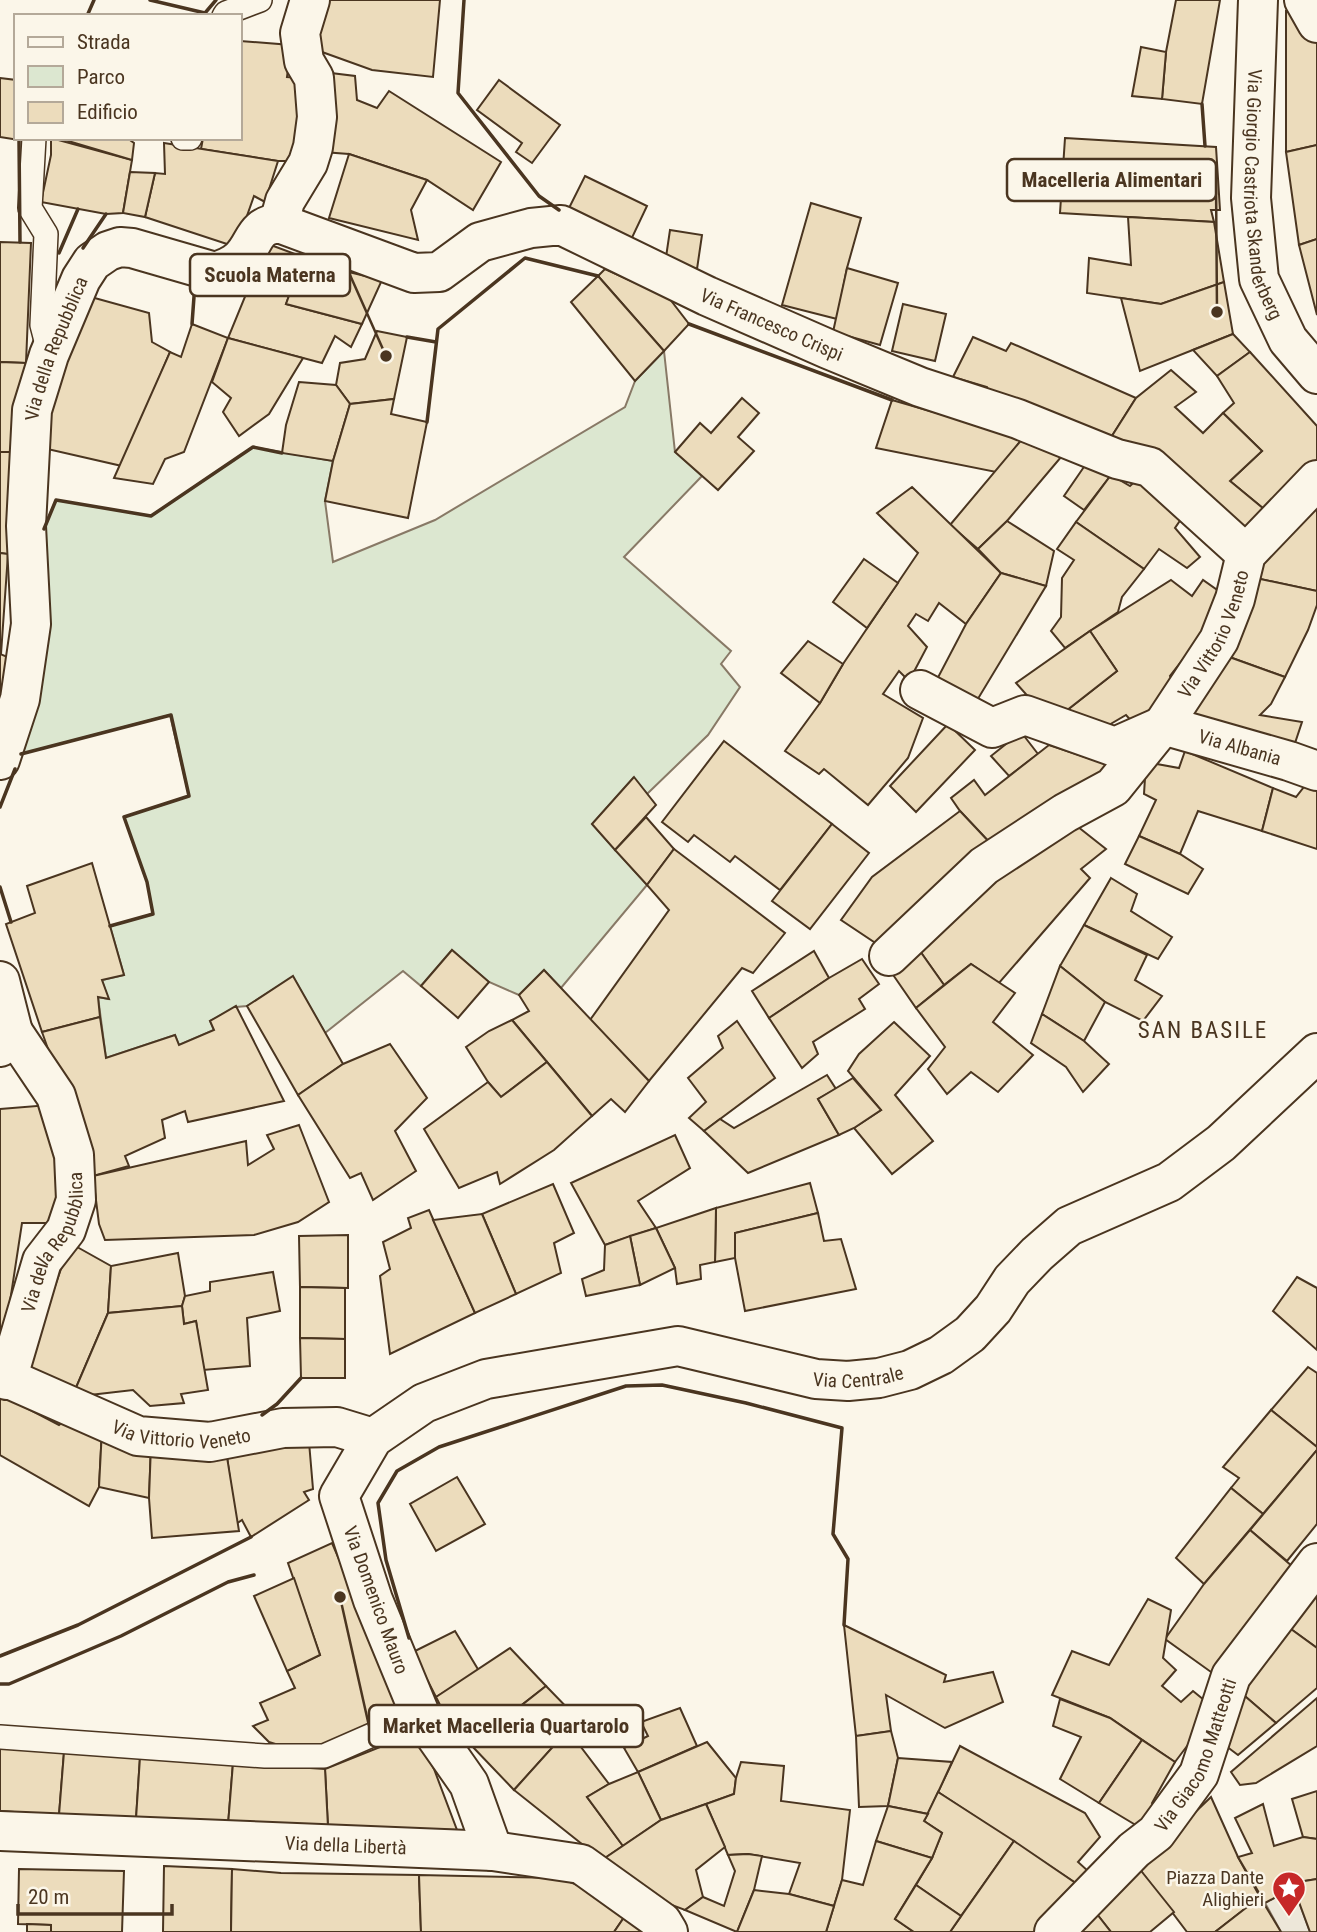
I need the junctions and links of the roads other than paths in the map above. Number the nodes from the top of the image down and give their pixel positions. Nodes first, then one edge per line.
1 (260, 0) edge
2 (310, 0) edge
3 (1258, 0) edge
4 (1304, 0) edge
5 (228, 14) edge
6 (1317, 23) edge
7 (34, 140) edge
8 (279, 223) junction
9 (50, 355) junction
10 (1317, 374) edge
11 (1317, 480) edge
12 (1246, 554) junction
13 (920, 690) dead end
14 (1163, 725) junction
15 (0, 760) edge
16 (1317, 771) edge
17 (889, 956) dead end
18 (0, 981) edge
19 (7, 1040) edge
20 (1317, 1052) edge
21 (4, 1378) edge
22 (373, 1438) junction
23 (339, 1496) joint
24 (1317, 1563) edge
25 (420, 1714) junction
26 (0, 1737) edge
27 (0, 1831) edge
28 (493, 1851) junction
29 (668, 1932) edge
30 (1055, 1932) edge

1 - 5 lane
2 - 8 street
3 - 10 street, Via Giorgio Castriota Skanderberg
4 - 6 street
7 - 9 lane
8 - 9 street, Via della Repubblica
8 - 12 street, Via Francesco Crispi
9 - 15 street, Via della Repubblica
11 - 12 street, Via Vittorio Veneto
12 - 14 street, Via Vittorio Veneto
13 - 14 street
14 - 16 street, Via Albania
14 - 17 street, Via Vittorio Veneto
18 - 19 street, Via della Repubblica
19 - 21 street, Via della Repubblica
20 - 22 street, Via Centrale
21 - 22 street, Via Vittorio Veneto
22 - 23 street, Via Centrale
23 - 25 street, Via Domenico Mauro
24 - 30 street, Via Giacomo Matteotti
25 - 26 lane
25 - 28 street, Via Domenico Mauro
27 - 28 street, Via della Libertà
28 - 29 street, Via della Libertà

